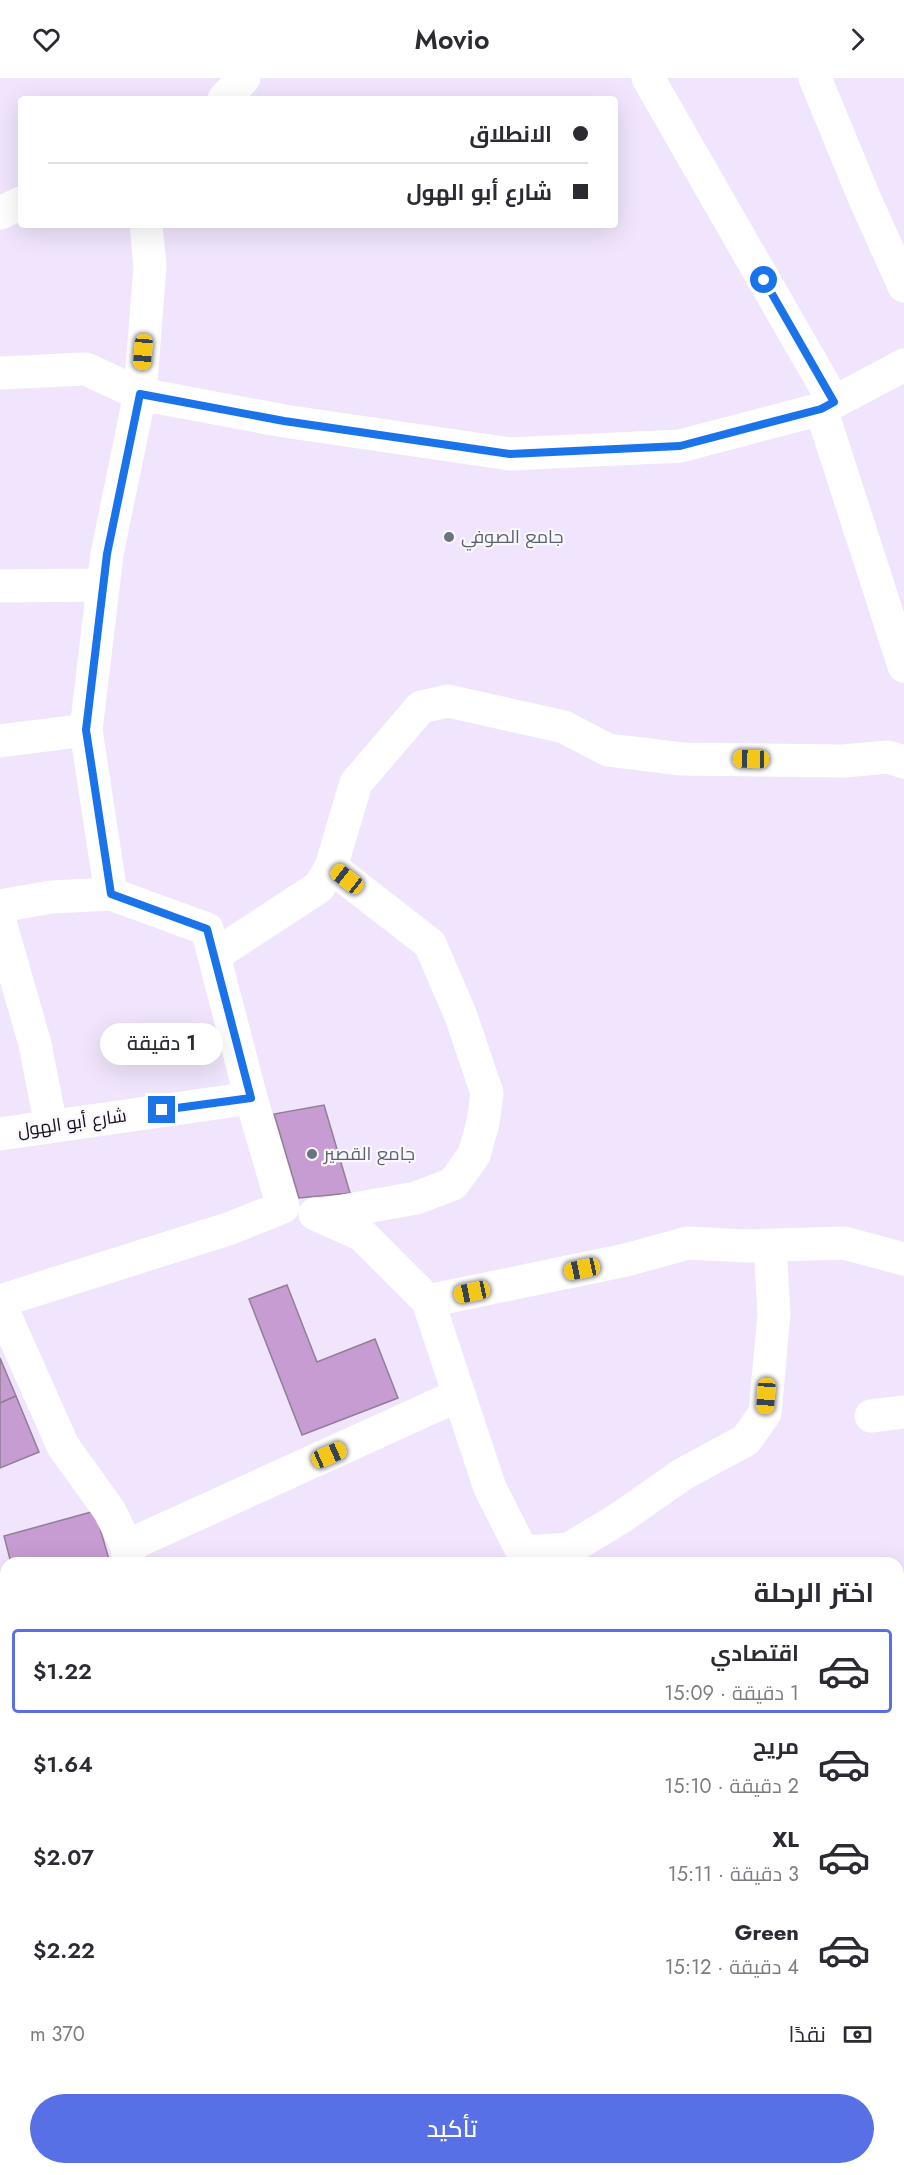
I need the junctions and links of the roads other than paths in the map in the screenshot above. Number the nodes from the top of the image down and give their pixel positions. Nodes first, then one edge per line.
1 (244, 78) edge
2 (648, 78) edge
3 (815, 78) edge
4 (227, 96) edge
5 (18, 204) edge
6 (0, 213) edge
7 (146, 228) edge
8 (904, 286) edge
9 (904, 365) edge
10 (0, 373) edge
11 (140, 394) junction
12 (827, 405) junction
13 (103, 585) junction
14 (0, 586) edge
15 (904, 666) edge
16 (86, 730) junction
17 (0, 741) edge
18 (904, 762) edge
19 (331, 867) junction
20 (111, 894) junction
21 (0, 906) edge
22 (0, 922) edge
23 (215, 955) junction
24 (251, 1098) junction
25 (51, 1126) junction
26 (0, 1134) edge
27 (283, 1207) junction
28 (321, 1215) junction
29 (770, 1245) junction
30 (904, 1259) edge
31 (428, 1301) junction
32 (0, 1303) edge
33 (459, 1395) junction
34 (904, 1412) edge
35 (871, 1416) dead end
36 (128, 1554) edge
37 (525, 1557) edge
38 (531, 1557) edge

1 - 4 street
2 - 12 street
3 - 8 street
5 - 6 street
7 - 11 street
9 - 12 street
10 - 11 street
11 - 12 street
11 - 13 street
12 - 15 street
13 - 14 street
13 - 16 street
16 - 17 street
16 - 20 street
18 - 19 street
19 - 23 street
19 - 28 street
20 - 21 street
20 - 23 street
22 - 25 street
23 - 24 street
24 - 25 street, شارع أبو الهول
24 - 27 street
25 - 26 street, شارع أبو الهول
27 - 28 street
27 - 32 street
28 - 31 street
29 - 30 street
29 - 31 street
29 - 38 street
31 - 33 street
32 - 36 street
33 - 36 street
33 - 37 street
34 - 35 street

